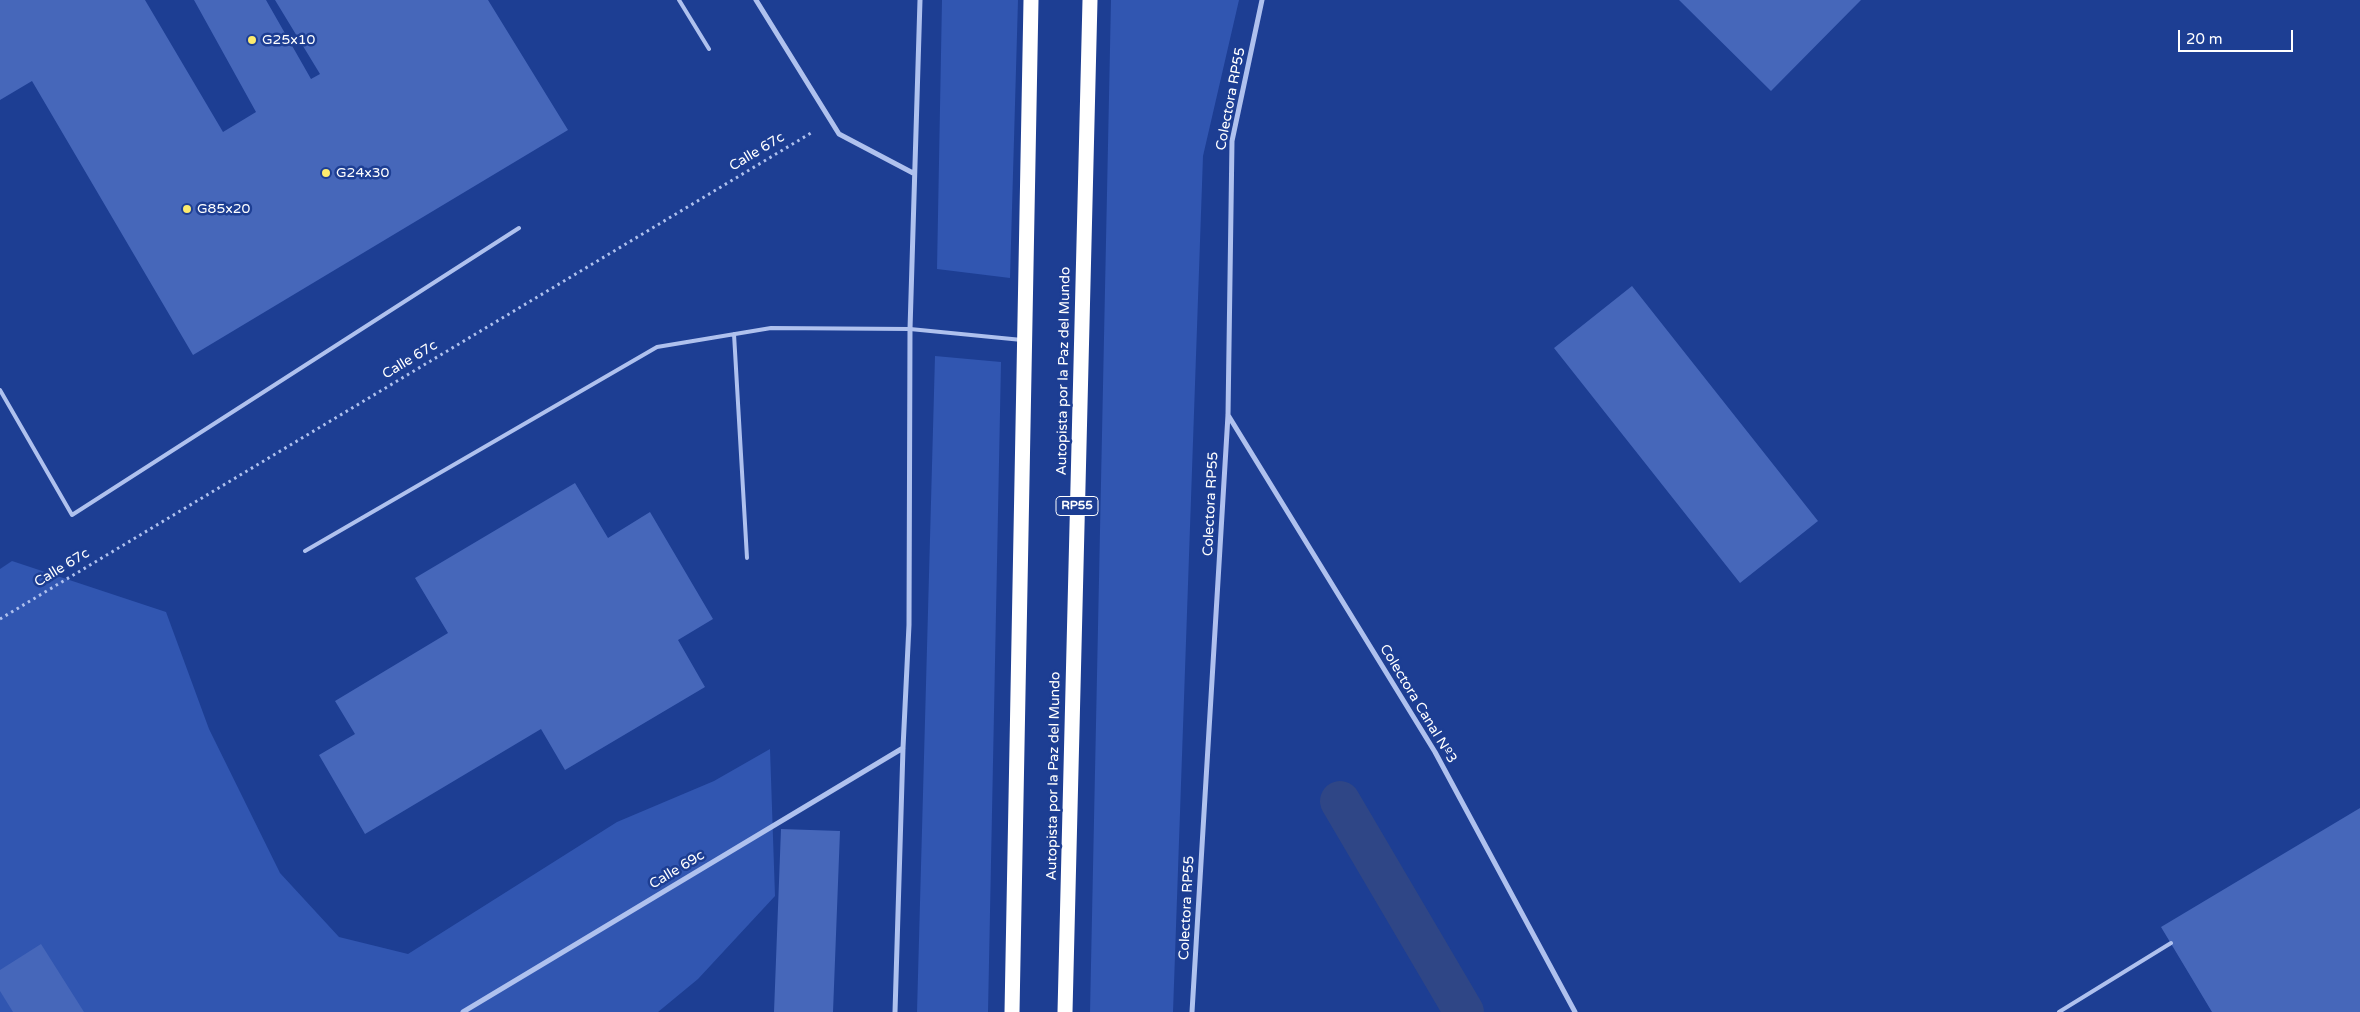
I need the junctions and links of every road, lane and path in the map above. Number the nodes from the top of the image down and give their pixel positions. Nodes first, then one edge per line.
1 (679, 0) edge
2 (756, 0) edge
3 (920, 0) edge
4 (1031, 0) edge
5 (1090, 0) edge
6 (1262, 0) edge
7 (709, 49) dead end
8 (831, 121) junction
9 (913, 173) junction
10 (519, 228) dead end
11 (910, 330) junction
12 (734, 334) junction
13 (1024, 340) junction
14 (0, 390) edge
15 (1228, 415) junction
16 (305, 552) dead end
17 (748, 558) dead end
18 (0, 619) edge
19 (903, 748) junction
20 (2171, 943) dead end
21 (463, 1012) edge
22 (895, 1012) edge
23 (1012, 1012) edge
24 (1065, 1012) edge
25 (1192, 1012) edge
26 (1575, 1012) edge
27 (2059, 1012) edge

1 - 7 lane
2 - 8 street
3 - 9 street
4 - 13 highway
5 - 24 highway, Autopista por la Paz del Mundo / RP55
6 - 15 street, Colectora RP55
8 - 9 street
8 - 18 path, Calle 67c
9 - 11 street
10 - 14 lane
11 - 12 lane
11 - 13 lane
11 - 19 street
12 - 16 lane
12 - 17 lane
13 - 23 highway
15 - 25 street, Colectora RP55
15 - 26 street, Colectora Canal Nº3
19 - 21 street, Calle 69c
19 - 22 street
20 - 27 lane

